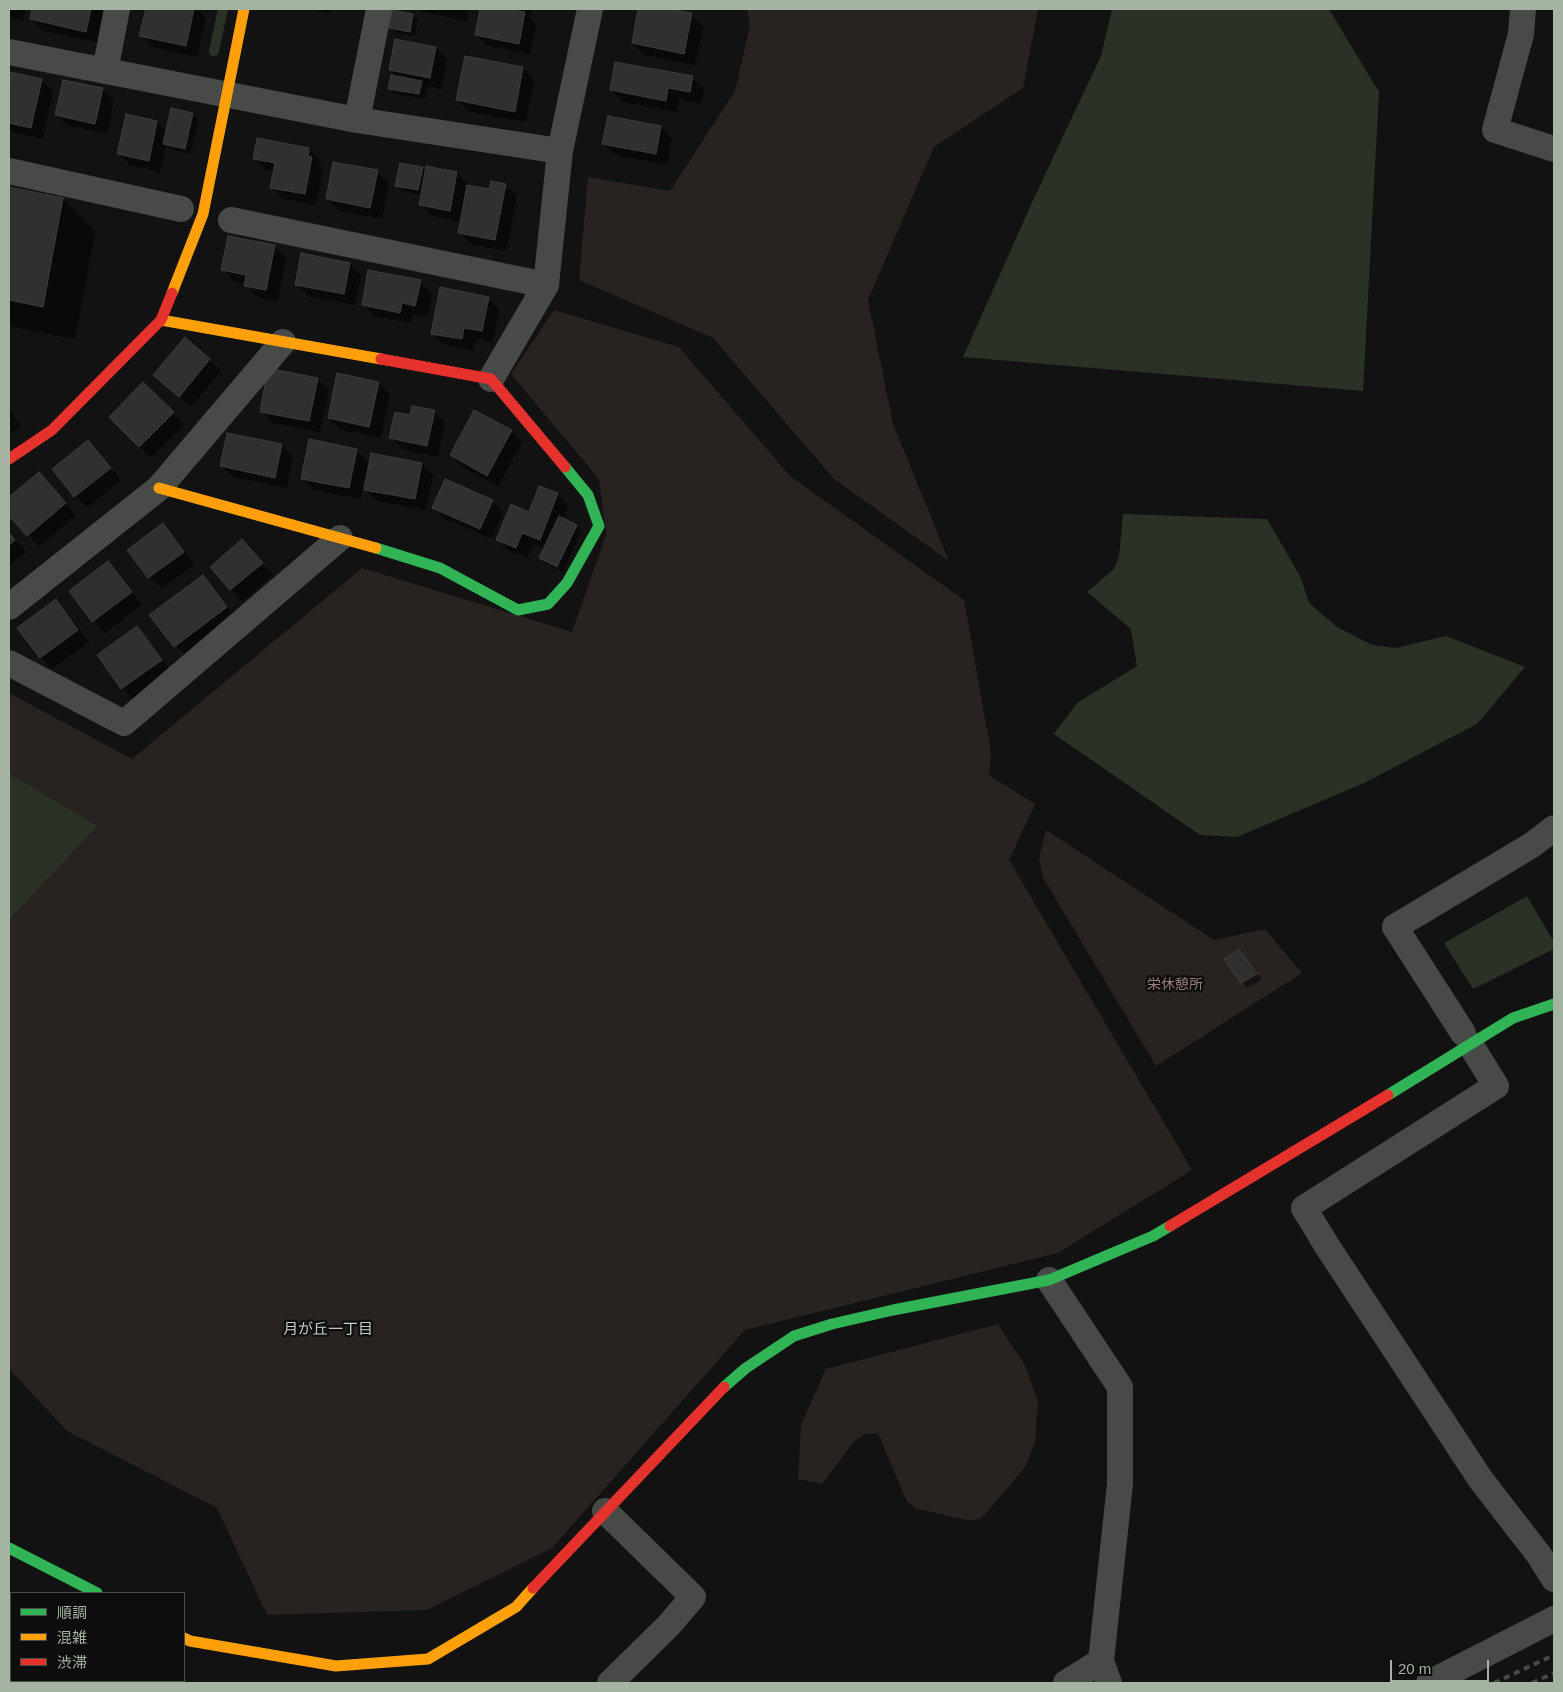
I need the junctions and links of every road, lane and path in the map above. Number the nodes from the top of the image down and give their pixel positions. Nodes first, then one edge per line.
1 (117, 9) edge
2 (244, 9) edge
3 (379, 9) edge
4 (590, 9) edge
5 (1523, 9) edge
6 (9, 52) edge
7 (105, 71) junction
8 (227, 96) junction
9 (357, 120) junction
10 (1554, 149) edge
11 (560, 151) junction
12 (9, 171) edge
13 (181, 209) dead end
14 (231, 220) dead end
15 (546, 285) junction
16 (161, 320) junction
17 (283, 342) junction
18 (491, 379) junction
19 (9, 459) edge
20 (159, 488) junction
21 (340, 538) junction
22 (9, 607) edge
23 (9, 663) edge
24 (1554, 828) edge
25 (1554, 1004) edge
26 (1467, 1039) junction
27 (1049, 1280) junction
28 (605, 1510) junction
29 (9, 1548) edge
30 (1554, 1579) edge
31 (95, 1592) edge
32 (1554, 1619) edge
33 (185, 1638) edge
34 (1105, 1672) edge
35 (610, 1683) edge
36 (1066, 1683) edge
37 (1429, 1683) edge

1 - 7 street
2 - 8 street
3 - 9 street
4 - 11 street
5 - 10 street
6 - 7 street
7 - 8 street
8 - 9 street
8 - 16 street
9 - 11 street
11 - 15 street
12 - 13 street
14 - 15 street
15 - 18 street
16 - 17 street
16 - 19 street
17 - 18 street
17 - 20 street
18 - 21 street
20 - 21 street
20 - 22 street
21 - 23 street
24 - 26 street
25 - 26 street
26 - 27 street
26 - 30 street
27 - 28 street
27 - 34 street
28 - 33 street
28 - 35 street
29 - 31 street
32 - 37 street
34 - 36 street

